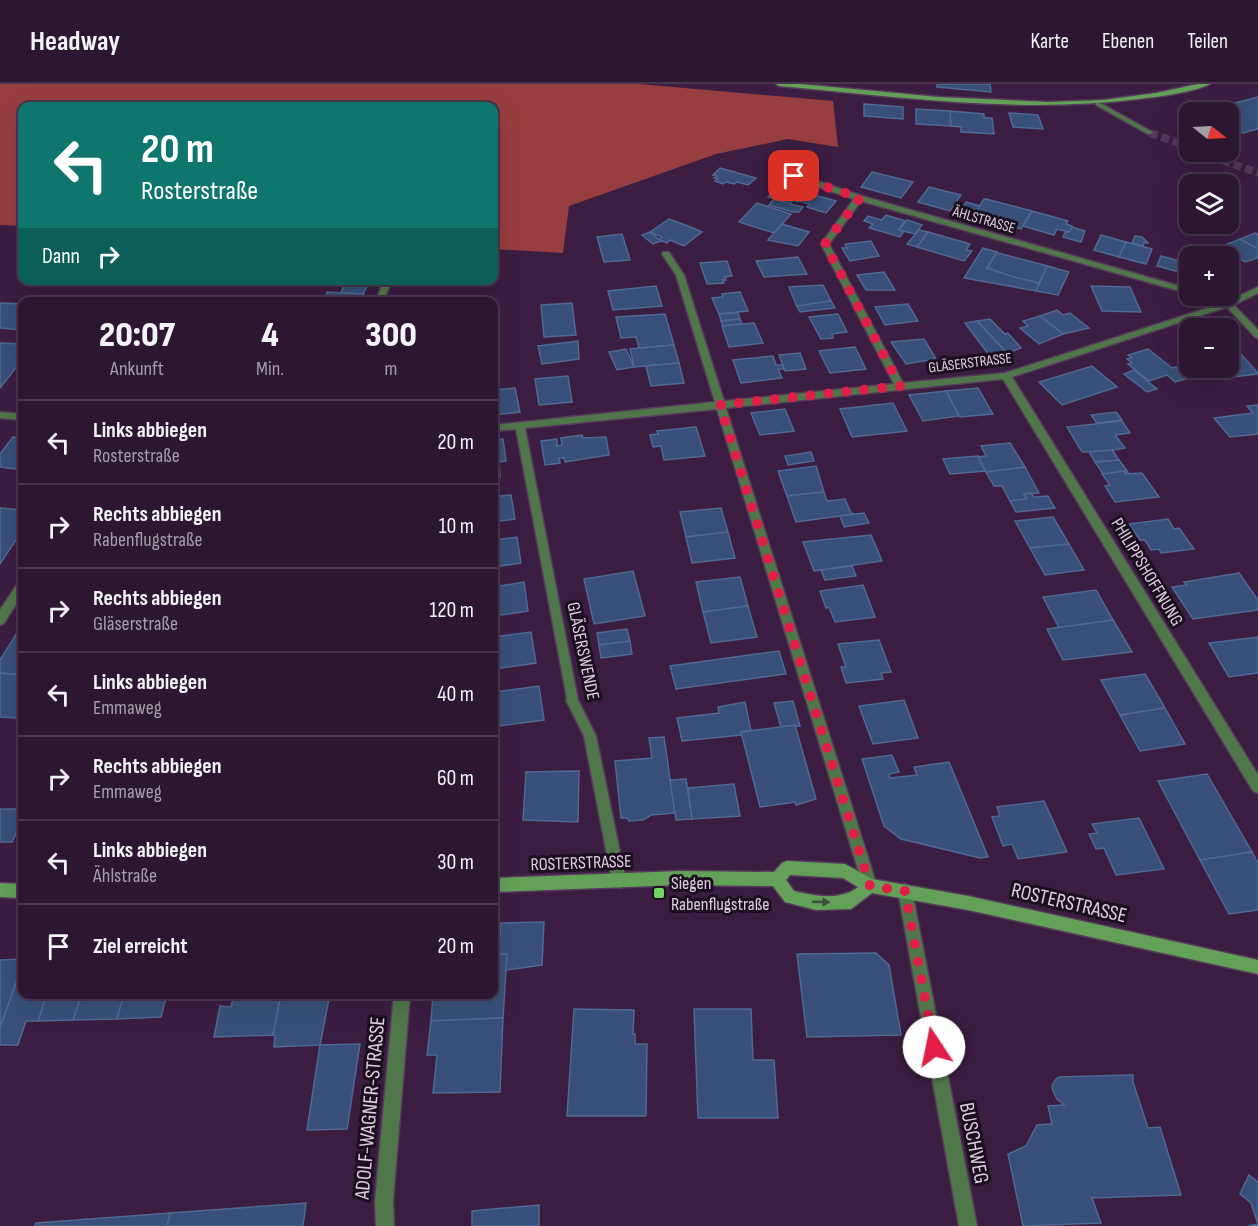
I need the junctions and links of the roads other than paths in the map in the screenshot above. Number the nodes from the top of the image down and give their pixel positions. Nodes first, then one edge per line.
1 (779, 84) edge
2 (1207, 84) edge
3 (1098, 104) junction
4 (1150, 133) tunnel mouth
5 (773, 169) dead end
6 (860, 198) junction
7 (666, 254) dead end
8 (1179, 289) edge
9 (1258, 290) edge
10 (1239, 299) edge
11 (1222, 306) edge
12 (1230, 306) edge
13 (1258, 335) edge
14 (1006, 376) junction
15 (900, 386) junction
16 (720, 405) junction
17 (0, 415) edge
18 (18, 417) edge
19 (520, 426) junction
20 (498, 428) edge
21 (18, 592) edge
22 (0, 620) edge
23 (1258, 787) edge
24 (777, 879) junction
25 (619, 881) junction
26 (498, 885) edge
27 (870, 886) junction
28 (0, 890) edge
29 (18, 891) edge
30 (905, 891) junction
31 (1258, 967) edge
32 (402, 999) edge
33 (385, 1226) edge
34 (968, 1226) edge

1 - 3 main road
2 - 3 main road
3 - 4 street
5 - 6 street, ÄHLSTRASSE
6 - 8 street, ÄHLSTRASSE
6 - 15 street
7 - 16 street
9 - 10 street, GLÄSERSTRASSE
11 - 14 street, GLÄSERSTRASSE
12 - 13 street
14 - 15 street, GLÄSERSTRASSE
14 - 23 street, PHILIPPSHOFFNUNG
15 - 16 street, GLÄSERSTRASSE
16 - 19 street, GLÄSERSTRASSE
16 - 27 street
17 - 18 street
19 - 20 street, GLÄSERSTRASSE
19 - 25 street, GLÄSERSWENDE
21 - 22 street
24 - 25 main road, ROSTERSTRASSE
24 - 27 main road, ROSTERSTRASSE
24 -> 27 main road
25 - 26 main road, ROSTERSTRASSE
27 - 30 main road, ROSTERSTRASSE
28 - 29 main road
30 - 31 main road, ROSTERSTRASSE
30 - 34 street, BUSCHWEG
32 - 33 street, ADOLF-WAGNER-STRASSE

